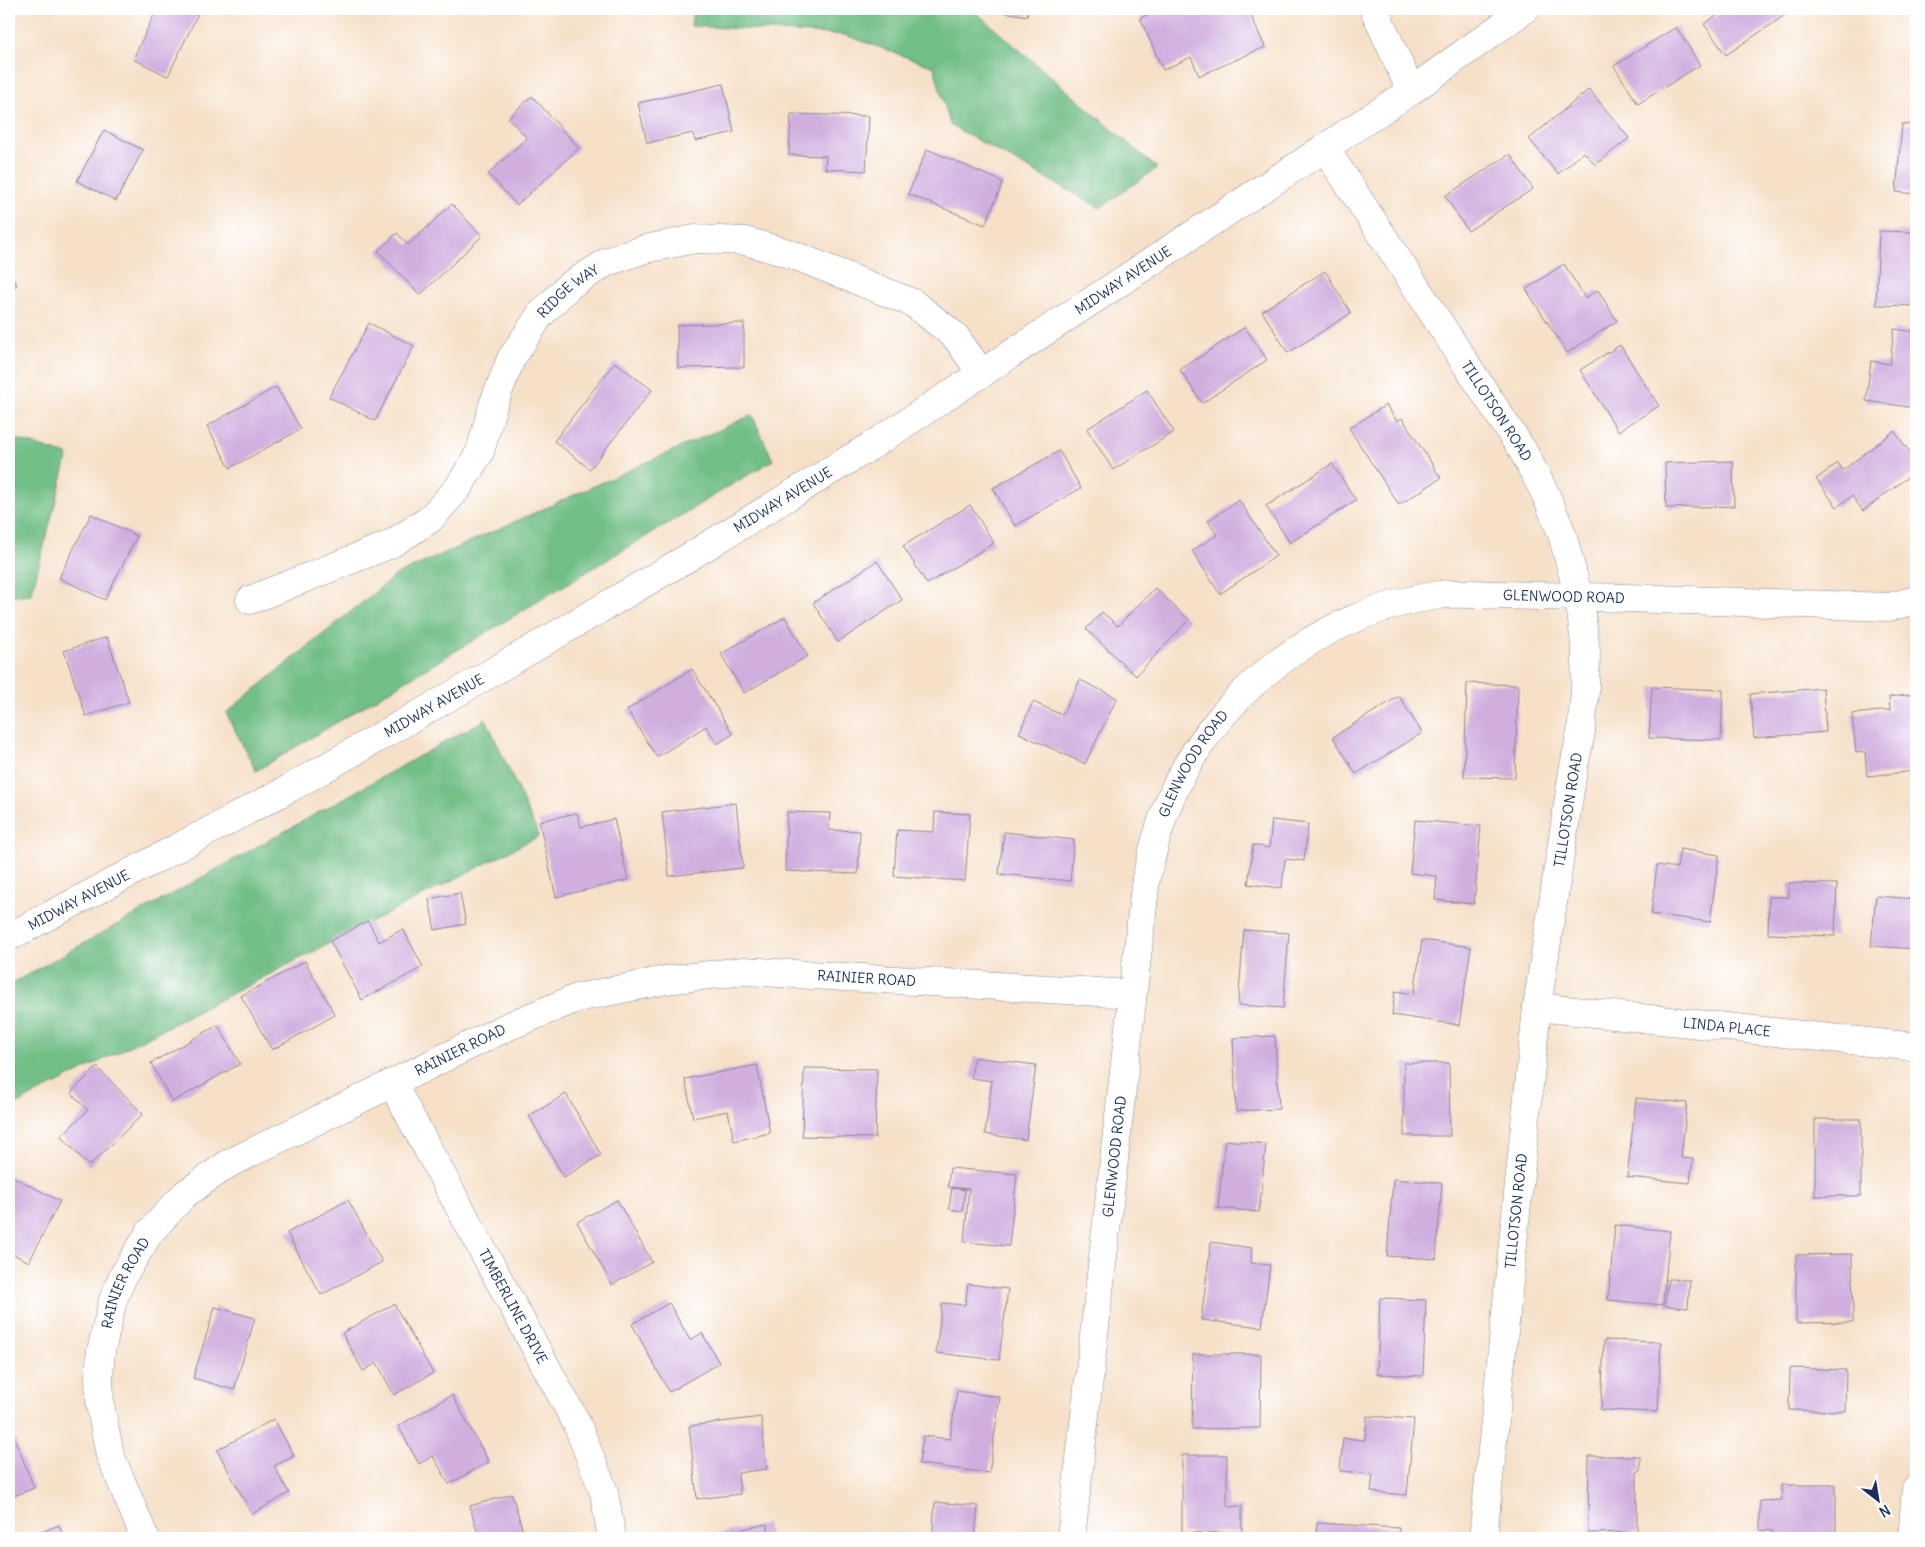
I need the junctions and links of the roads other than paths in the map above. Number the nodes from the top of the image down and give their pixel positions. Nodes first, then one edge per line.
1 (1374, 9) edge
2 (1525, 9) edge
3 (1411, 91) junction
4 (1325, 148) junction
5 (982, 374) junction
6 (1579, 597) junction
7 (250, 600) dead end
8 (1916, 600) edge
9 (9, 937) edge
10 (1132, 994) junction
11 (1537, 1007) junction
12 (1916, 1047) edge
13 (392, 1084) junction
14 (1916, 1489) edge
15 (145, 1538) edge
16 (612, 1538) edge
17 (1071, 1538) edge
18 (1483, 1538) edge
19 (1912, 1538) edge

1 - 3 street
2 - 3 street, MIDWAY AVENUE
3 - 4 street, MIDWAY AVENUE
4 - 5 street, MIDWAY AVENUE
4 - 6 street, TILLOTSON ROAD
5 - 7 street, RIDGE WAY
5 - 9 street, MIDWAY AVENUE
6 - 8 street, GLENWOOD ROAD
6 - 10 street, GLENWOOD ROAD
6 - 11 street, TILLOTSON ROAD
10 - 13 street, RAINIER ROAD
10 - 17 street, GLENWOOD ROAD
11 - 12 street, LINDA PLACE
11 - 18 street, TILLOTSON ROAD
13 - 15 street, RAINIER ROAD
13 - 16 street, TIMBERLINE DRIVE
14 - 19 street

